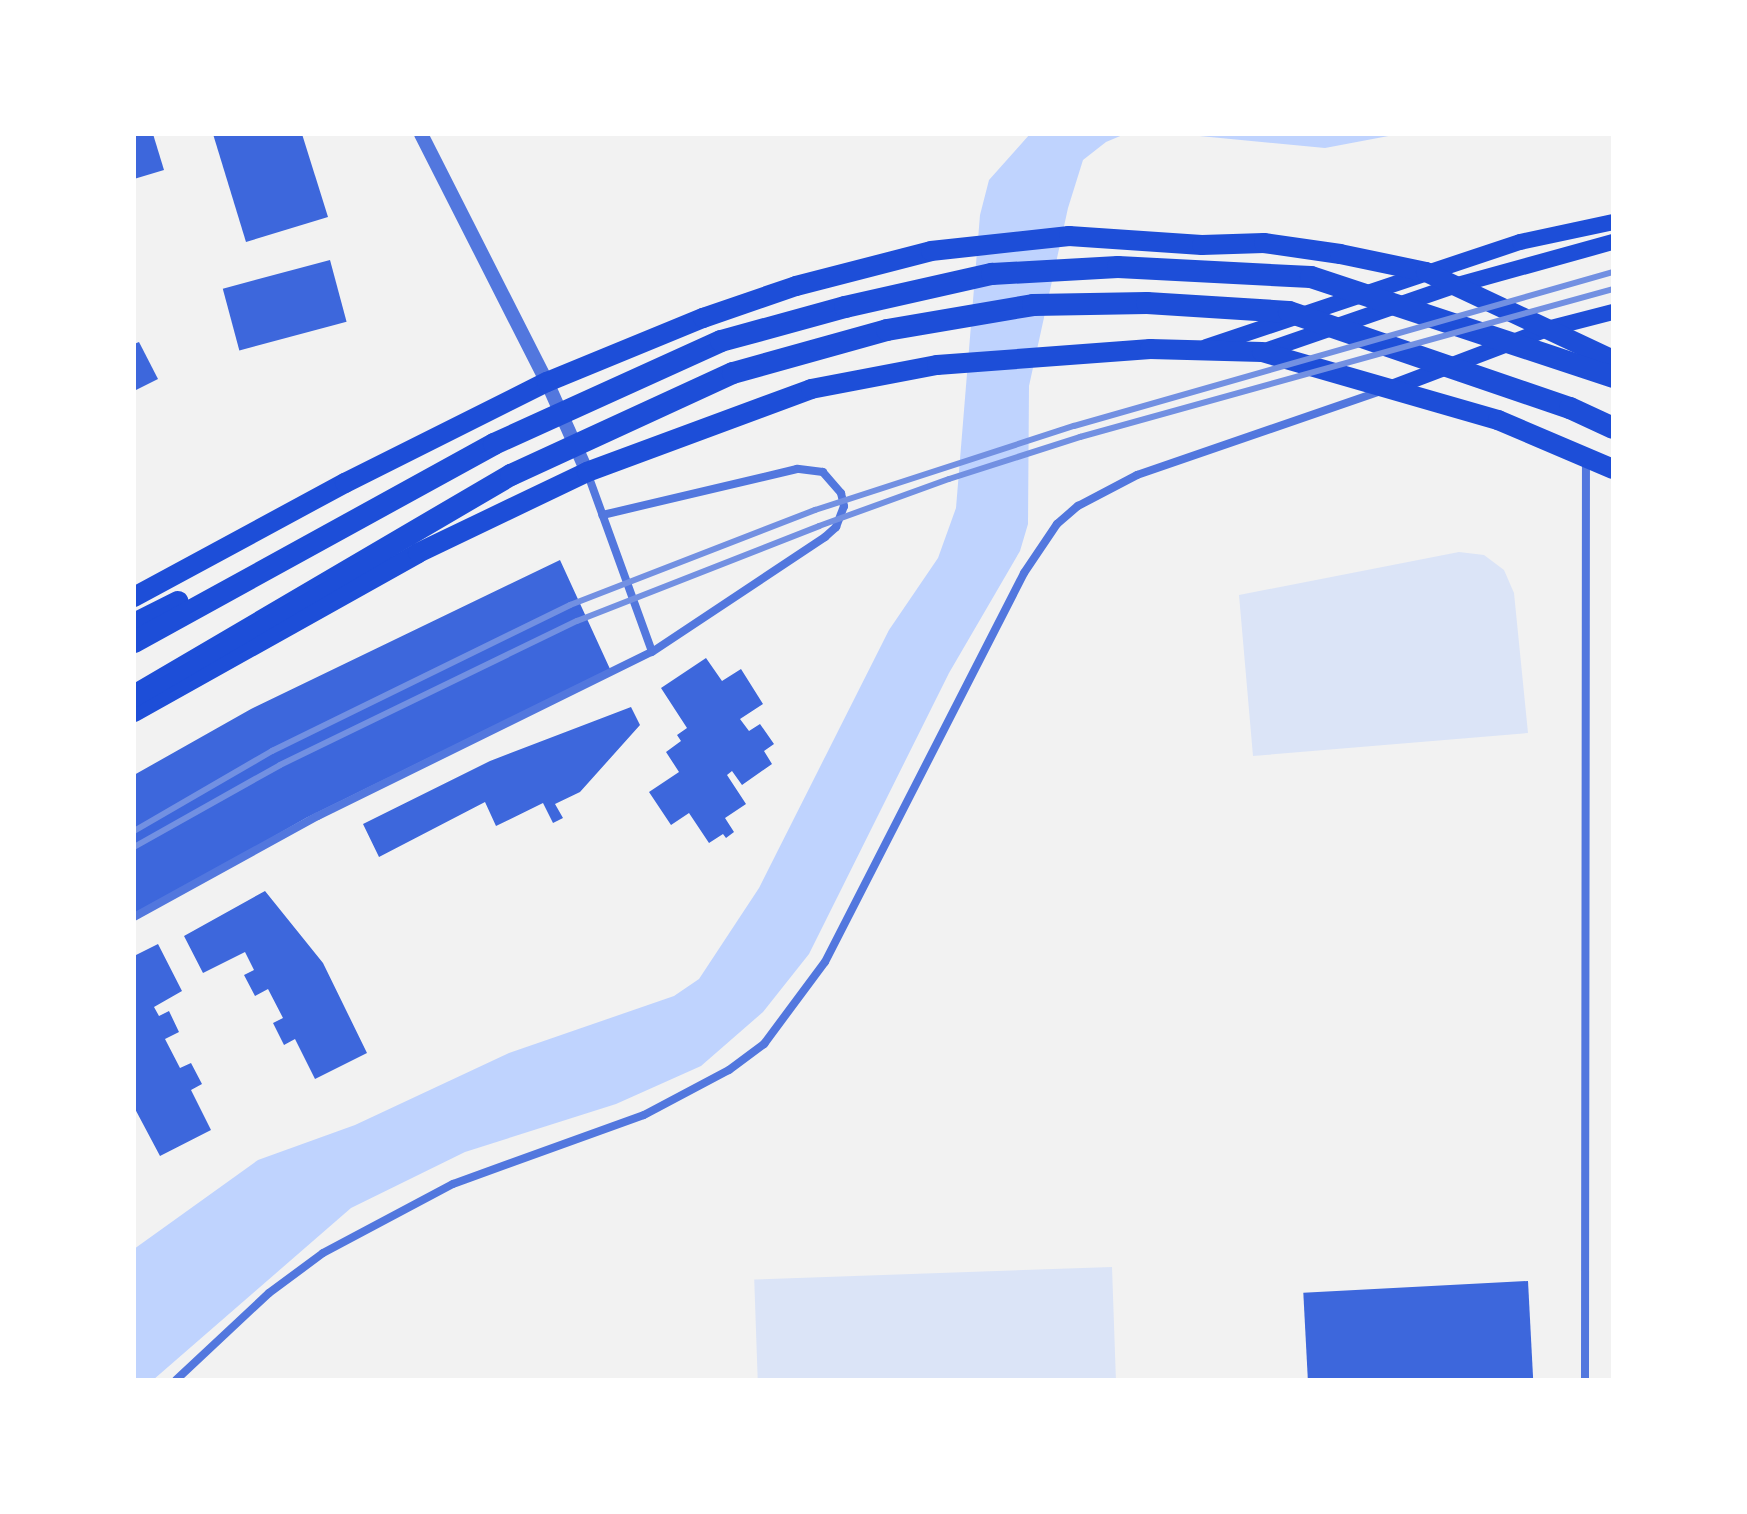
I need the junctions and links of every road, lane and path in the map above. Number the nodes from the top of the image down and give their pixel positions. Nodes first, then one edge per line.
1 (421, 134) edge
2 (1613, 222) edge
3 (1613, 242) edge
4 (1426, 272) junction
5 (1454, 286) junction
6 (1613, 312) edge
7 (1547, 329) junction
8 (1198, 350) junction
9 (1262, 352) junction
10 (1613, 360) edge
11 (1613, 377) edge
12 (547, 382) junction
13 (1389, 389) junction
14 (1613, 428) edge
15 (494, 444) junction
16 (1586, 457) junction
17 (1613, 469) edge
18 (587, 472) junction
19 (602, 515) junction
20 (134, 597) edge
21 (134, 624) edge
22 (134, 642) edge
23 (652, 652) junction
24 (134, 696) edge
25 (134, 712) edge
26 (134, 917) edge
27 (176, 1380) edge
28 (1585, 1380) edge

1 - 12 street
2 - 4 main road
3 - 5 main road
4 - 5 main road
4 - 8 main road
4 - 12 main road
5 - 7 main road
5 - 9 main road
6 - 7 main road
7 - 10 main road
7 - 13 main road
8 - 9 main road
8 - 18 main road
9 - 13 main road
11 - 15 highway
12 - 18 street
12 - 20 main road
13 - 16 main road
13 - 27 street
14 - 24 highway
15 - 21 highway
15 - 22 highway
16 - 17 main road
16 - 28 street
18 - 19 street
18 - 25 main road
19 - 23 street
19 - 23 street
23 - 26 street

